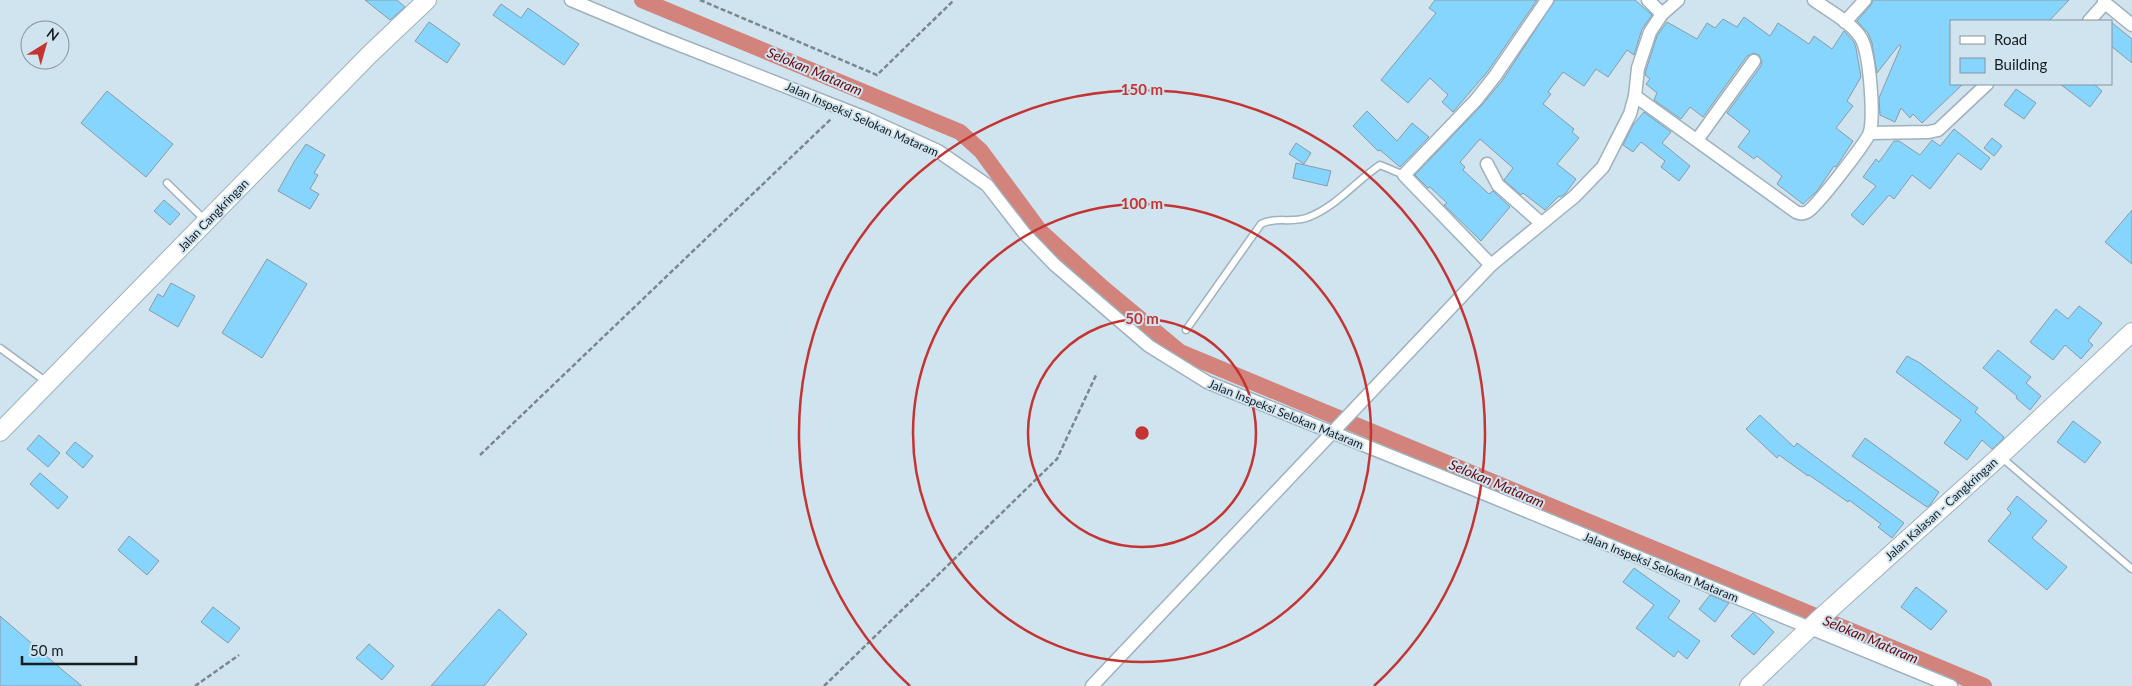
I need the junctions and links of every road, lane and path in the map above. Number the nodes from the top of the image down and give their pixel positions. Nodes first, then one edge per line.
1 (427, 0) edge
2 (571, 0) edge
3 (700, 0) edge
4 (954, 0) edge
5 (1547, 0) edge
6 (1648, 0) edge
7 (1678, 0) edge
8 (1814, 0) edge
9 (1865, 0) edge
10 (2105, 2) edge
11 (1662, 14) junction
12 (2090, 20) edge
13 (1845, 22) junction
14 (2132, 25) edge
15 (1754, 61) dead end
16 (1986, 85) edge
17 (1635, 96) junction
18 (842, 108) junction
19 (1870, 134) junction
20 (1697, 140) junction
21 (1487, 164) dead end
22 (1404, 175) junction
23 (167, 182) dead end
24 (207, 222) junction
25 (1541, 223) junction
26 (1491, 264) junction
27 (1186, 330) dead end
28 (2132, 332) edge
29 (0, 348) edge
30 (1097, 373) dead end
31 (48, 383) junction
32 (1336, 428) junction
33 (0, 432) edge
34 (480, 454) dead end
35 (2000, 456) junction
36 (2132, 569) edge
37 (1813, 624) junction
38 (239, 655) dead end
39 (195, 686) edge
40 (824, 686) edge
41 (1092, 686) edge
42 (1749, 686) edge
43 (1951, 686) edge

1 - 24 main road, Jalan Cangkringan
2 - 18 street, Jalan Inspeksi Selokan Mataram
3 - 4 path
5 - 22 street
6 - 11 street
7 - 11 street
8 - 13 street
9 - 13 street
10 - 12 street
10 - 14 street
11 - 17 street
13 - 19 street
15 - 20 street
16 - 19 street
17 - 20 street
17 - 25 street
18 - 32 street, Jalan Inspeksi Selokan Mataram
18 - 34 path
19 - 20 street
21 - 25 street
22 - 26 street
22 - 27 lane
23 - 24 lane
24 - 31 main road, Jalan Cangkringan
25 - 26 street
26 - 32 street
28 - 35 main road, Jalan Kalasan - Cangkringan
29 - 31 lane
30 - 40 path
31 - 33 main road, Jalan Cangkringan
32 - 37 street, Jalan Inspeksi Selokan Mataram
32 - 41 street
35 - 36 lane
35 - 37 main road, Jalan Kalasan - Cangkringan
37 - 42 main road, Jalan Kalasan - Cangkringan
37 - 43 street, Jalan Inspeksi Selokan Mataram
38 - 39 path

